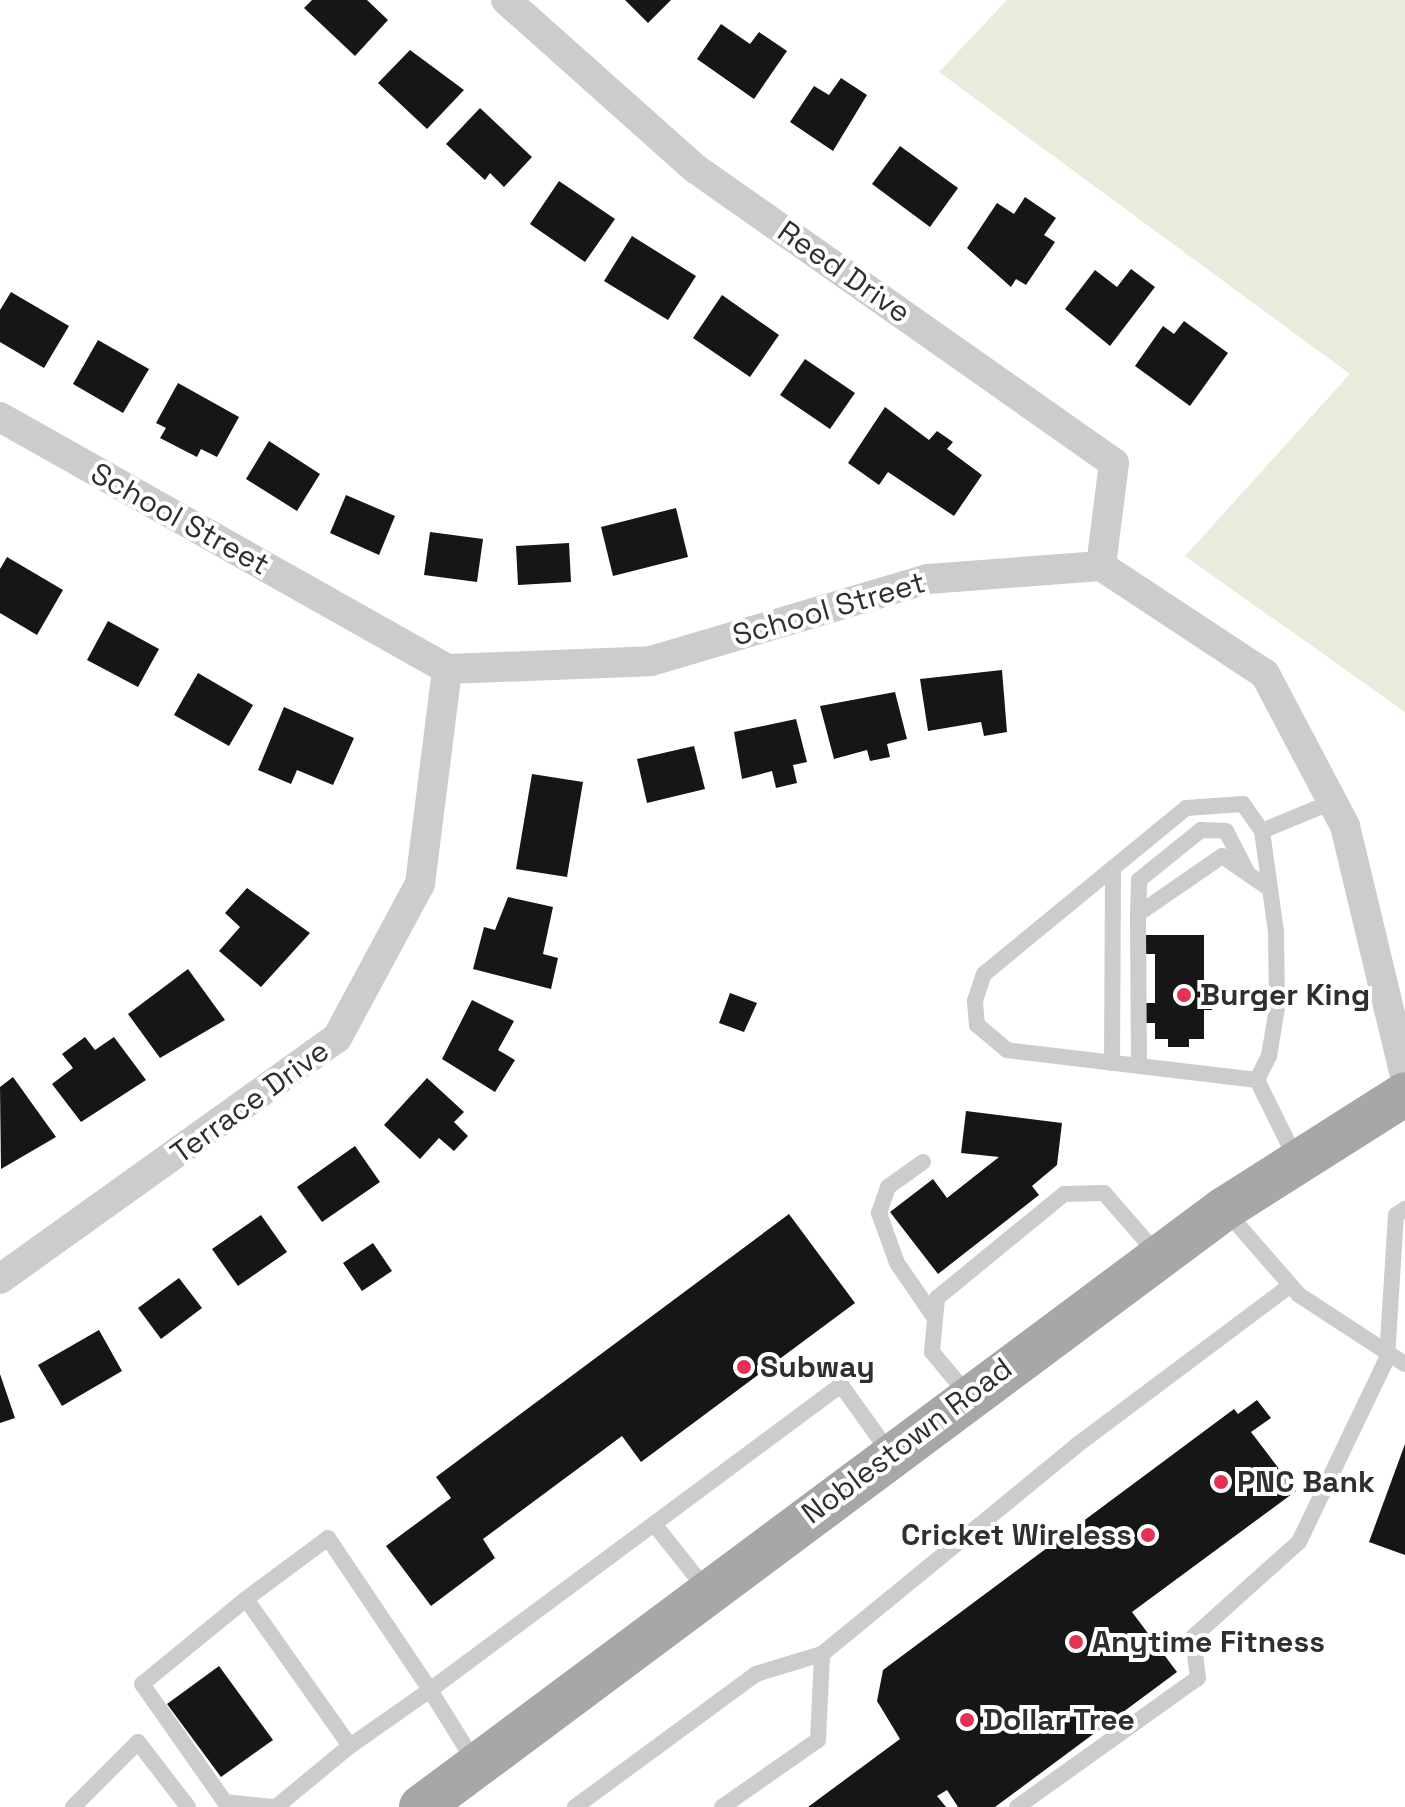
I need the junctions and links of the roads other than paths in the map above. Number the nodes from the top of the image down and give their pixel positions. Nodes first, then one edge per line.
1 (506, 0) edge
2 (0, 417) edge
3 (1101, 566) junction
4 (447, 669) junction
5 (1332, 802) junction
6 (1262, 831) junction
7 (1113, 868) junction
8 (1248, 874) junction
9 (1270, 889) junction
10 (1138, 914) junction
11 (1112, 1063) junction
12 (1139, 1066) junction
13 (1405, 1076) edge
14 (1257, 1080) junction
15 (1405, 1094) edge
16 (1295, 1157) junction
17 (923, 1162) dead end
18 (1224, 1209) junction
19 (1405, 1209) edge
20 (1159, 1256) junction
21 (0, 1279) edge
22 (1291, 1285) junction
23 (932, 1314) junction
24 (1387, 1358) junction
25 (1405, 1364) edge
26 (968, 1395) junction
27 (889, 1452) junction
28 (654, 1524) junction
29 (708, 1592) junction
30 (246, 1599) junction
31 (822, 1654) junction
32 (430, 1690) junction
33 (350, 1746) junction
34 (477, 1765) junction
35 (430, 1804) edge
36 (73, 1807) edge
37 (188, 1807) edge
38 (274, 1807) edge
39 (575, 1807) edge
40 (722, 1807) edge
41 (1017, 1807) edge

1 - 3 street, Reed Drive
2 - 4 street, School Street
3 - 4 street, School Street
3 - 5 street
4 - 21 street, Terrace Drive
5 - 6 lane
5 - 13 street
6 - 7 lane
6 - 9 lane
7 - 11 lane
7 - 11 lane
8 - 9 lane
8 - 10 lane
8 - 10 lane
9 - 14 lane
10 - 12 lane
11 - 12 lane
12 - 14 lane
14 - 16 lane
15 - 16 main road, Noblestown Road
16 - 18 main road, Noblestown Road
17 - 23 lane
18 - 20 main road, Noblestown Road
18 - 22 lane
19 - 24 lane
20 - 23 lane
20 - 26 main road, Noblestown Road
22 - 24 lane
22 - 31 lane
23 - 26 lane
24 - 25 lane
24 - 41 lane
26 - 27 main road, Noblestown Road
27 - 28 lane
27 - 29 main road, Noblestown Road
28 - 29 lane
28 - 32 lane
29 - 34 main road, Noblestown Road
30 - 32 lane
30 - 33 lane
30 - 38 lane
31 - 39 lane
31 - 40 lane
32 - 33 lane
32 - 34 lane
33 - 38 lane
34 - 35 main road, Noblestown Road
36 - 37 lane

